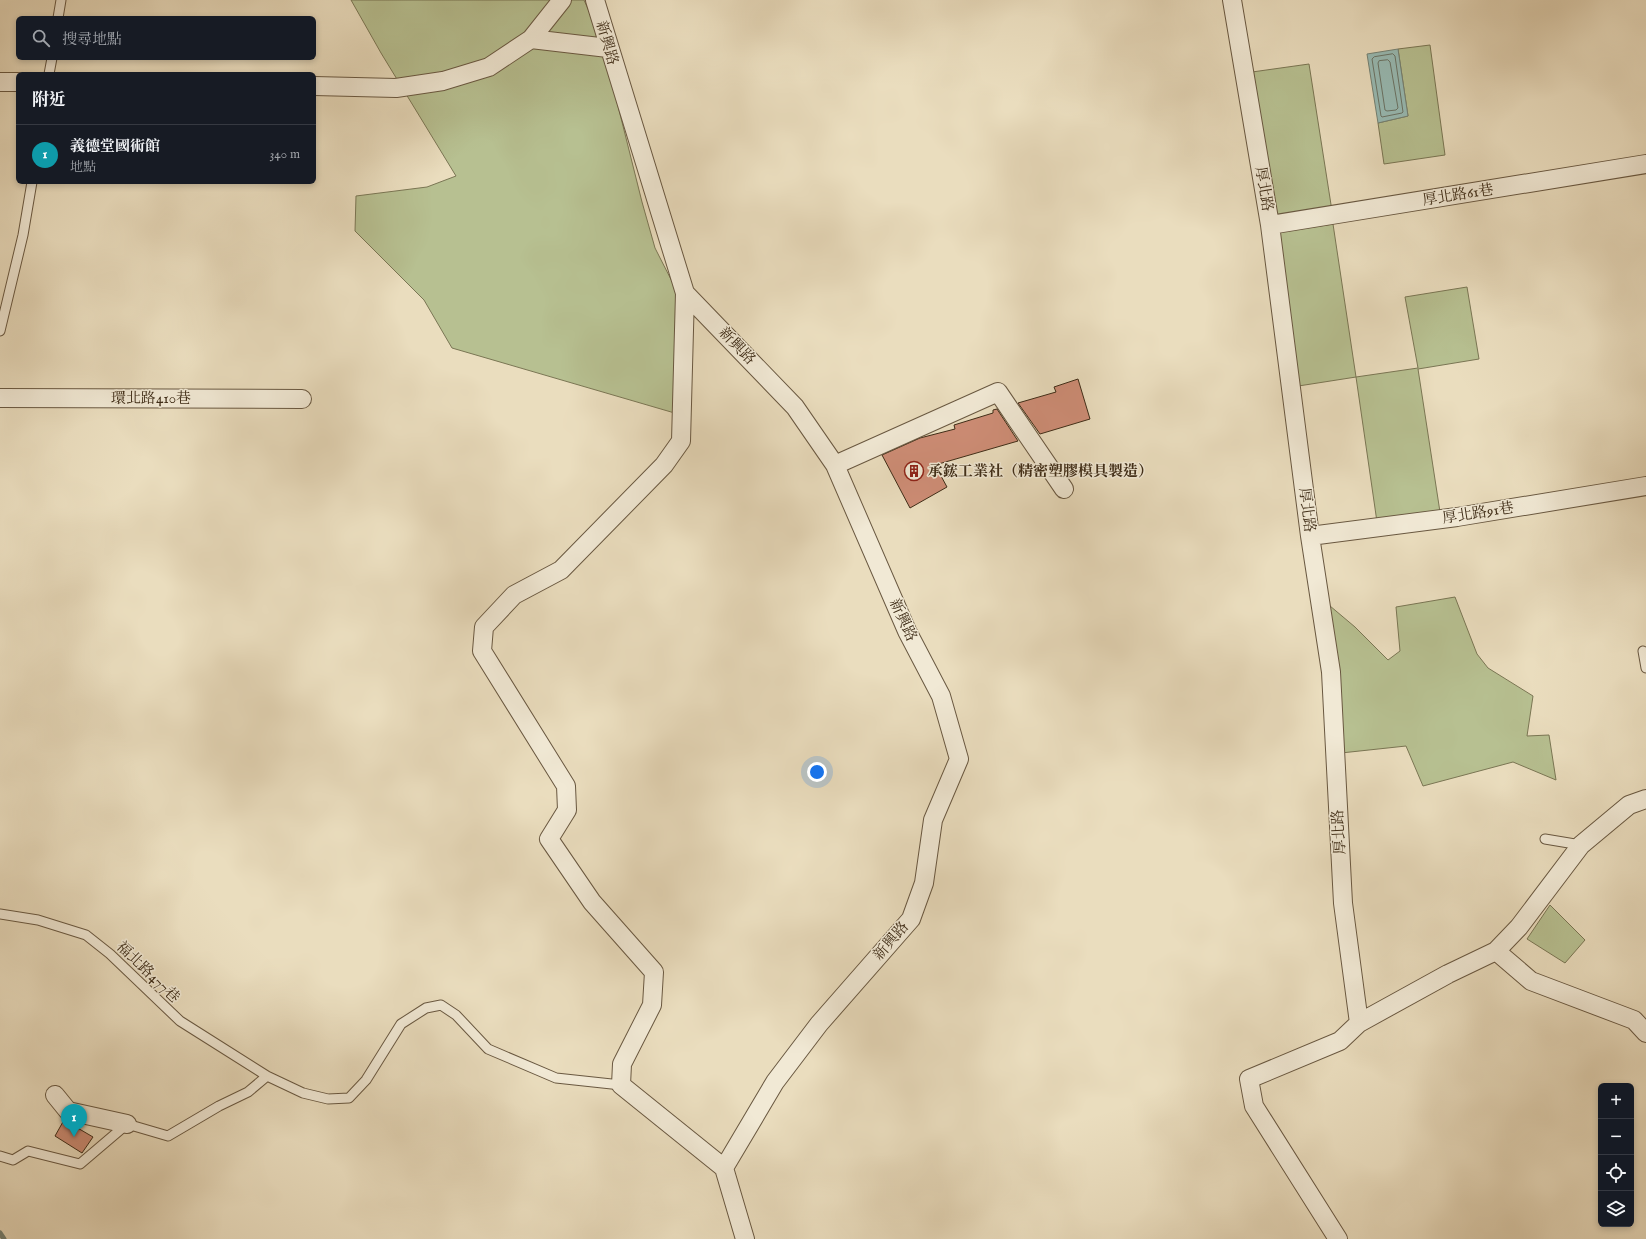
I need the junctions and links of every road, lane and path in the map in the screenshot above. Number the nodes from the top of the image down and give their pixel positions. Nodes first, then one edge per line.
1 (61, 0) edge
2 (562, 0) edge
3 (595, 0) edge
4 (1232, 0) edge
5 (58, 16) edge
6 (531, 40) junction
7 (608, 48) junction
8 (52, 60) edge
9 (49, 72) edge
10 (0, 82) edge
11 (16, 82) edge
12 (316, 86) edge
13 (1646, 164) edge
14 (32, 184) edge
15 (1270, 225) junction
16 (685, 293) junction
17 (0, 331) edge
18 (0, 398) edge
19 (302, 399) dead end
20 (836, 465) junction
21 (1646, 486) edge
22 (1064, 489) dead end
23 (1310, 536) junction
24 (1643, 650) dead end
25 (1646, 668) edge
26 (1646, 799) edge
27 (1545, 839) dead end
28 (1581, 845) junction
29 (0, 914) edge
30 (1496, 951) junction
31 (1359, 1023) junction
32 (1646, 1032) edge
33 (266, 1076) junction
34 (621, 1085) junction
35 (55, 1095) dead end
36 (127, 1124) junction
37 (0, 1156) edge
38 (724, 1168) junction
39 (745, 1239) edge
40 (1338, 1239) edge

1 - 5 lane
2 - 6 street
3 - 7 street, 新興路
4 - 15 street, 厚北路
6 - 7 street
6 - 12 street
7 - 16 street, 新興路
8 - 9 lane
10 - 11 street
13 - 15 street, 厚北路61巷
14 - 17 lane
15 - 23 street, 厚北路
16 - 20 street, 新興路
16 - 34 street
18 - 19 street, 環北路410巷
20 - 22 street
20 - 38 street, 新興路
21 - 23 street, 厚北路91巷
23 - 31 street, 厚北路
24 - 25 lane
26 - 28 street
27 - 28 lane
28 - 30 street
29 - 33 lane, 福北路477巷
30 - 31 street
30 - 32 street
31 - 40 street
33 - 34 lane, 福北路477巷
33 - 36 lane
34 - 38 street
35 - 36 street
36 - 37 lane
38 - 39 street

